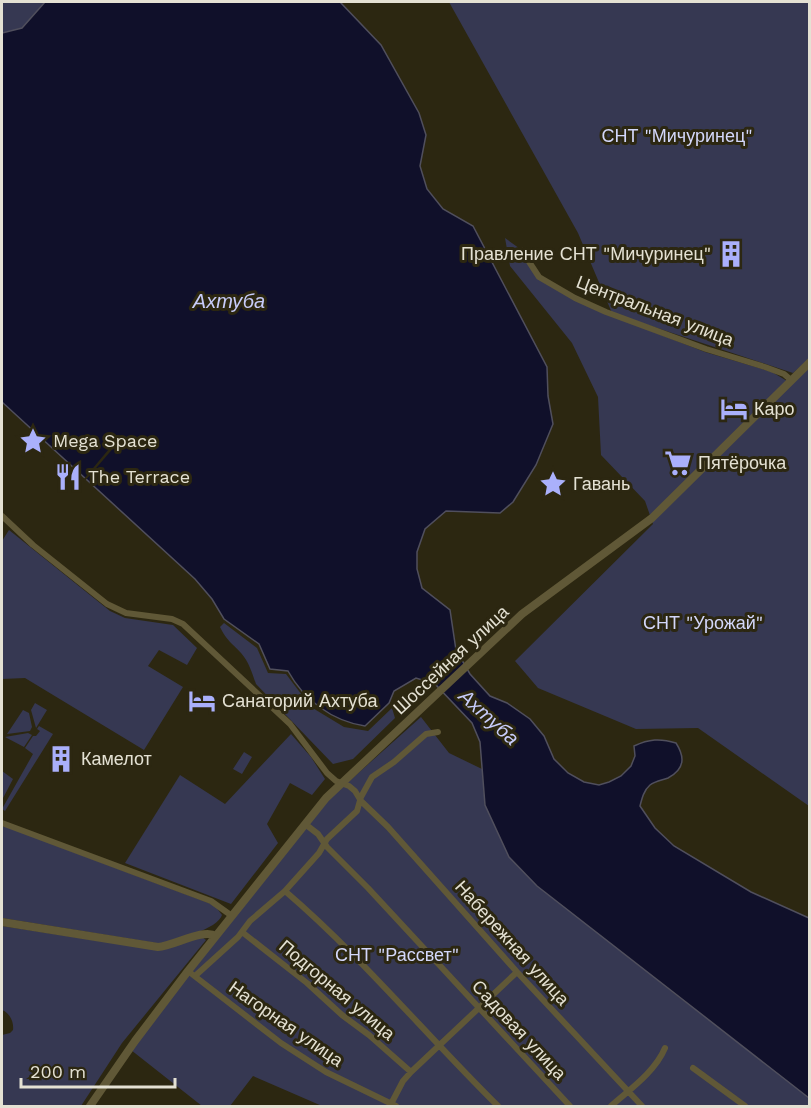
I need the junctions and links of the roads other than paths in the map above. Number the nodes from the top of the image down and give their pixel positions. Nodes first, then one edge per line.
1 (522, 251) dead end
2 (810, 362) edge
3 (791, 380) junction
4 (2, 516) edge
5 (438, 732) dead end
6 (342, 784) junction
7 (360, 799) junction
8 (2, 823) edge
9 (305, 824) junction
10 (324, 842) junction
11 (285, 891) junction
12 (232, 916) junction
13 (2, 921) edge
14 (242, 932) junction
15 (216, 936) junction
16 (517, 972) junction
17 (192, 973) junction
18 (479, 1008) junction
19 (439, 1045) junction
20 (665, 1048) dead end
21 (693, 1068) dead end
22 (411, 1072) junction
23 (627, 1091) junction
24 (394, 1105) edge
25 (90, 1107) edge
26 (498, 1107) edge
27 (570, 1107) edge
28 (611, 1107) edge
29 (642, 1107) edge
30 (745, 1107) edge

1 - 3 street, Центральная улица
2 - 3 street, Шоссейная улица
3 - 6 street, Шоссейная улица
4 - 6 street
5 - 7 street
6 - 7 street, Набережная улица
6 - 9 street, Шоссейная улица
7 - 10 street
7 - 16 street, Набережная улица
8 - 12 street
9 - 10 street, Садовая улица
9 - 12 street, Шоссейная улица
10 - 11 street
10 - 18 street, Садовая улица
11 - 14 street
11 - 19 street
12 - 15 street, Шоссейная улица
13 - 15 street
14 - 17 street
14 - 22 street, Подгорная улица
15 - 17 street, Шоссейная улица
16 - 18 street
16 - 23 street, Набережная улица
17 - 24 street, Нагорная улица
17 - 25 street, Шоссейная улица
18 - 19 street
18 - 27 street, Садовая улица
19 - 22 street
19 - 26 street
20 - 23 street
21 - 30 street
22 - 24 street
23 - 28 street
23 - 29 street, Набережная улица

